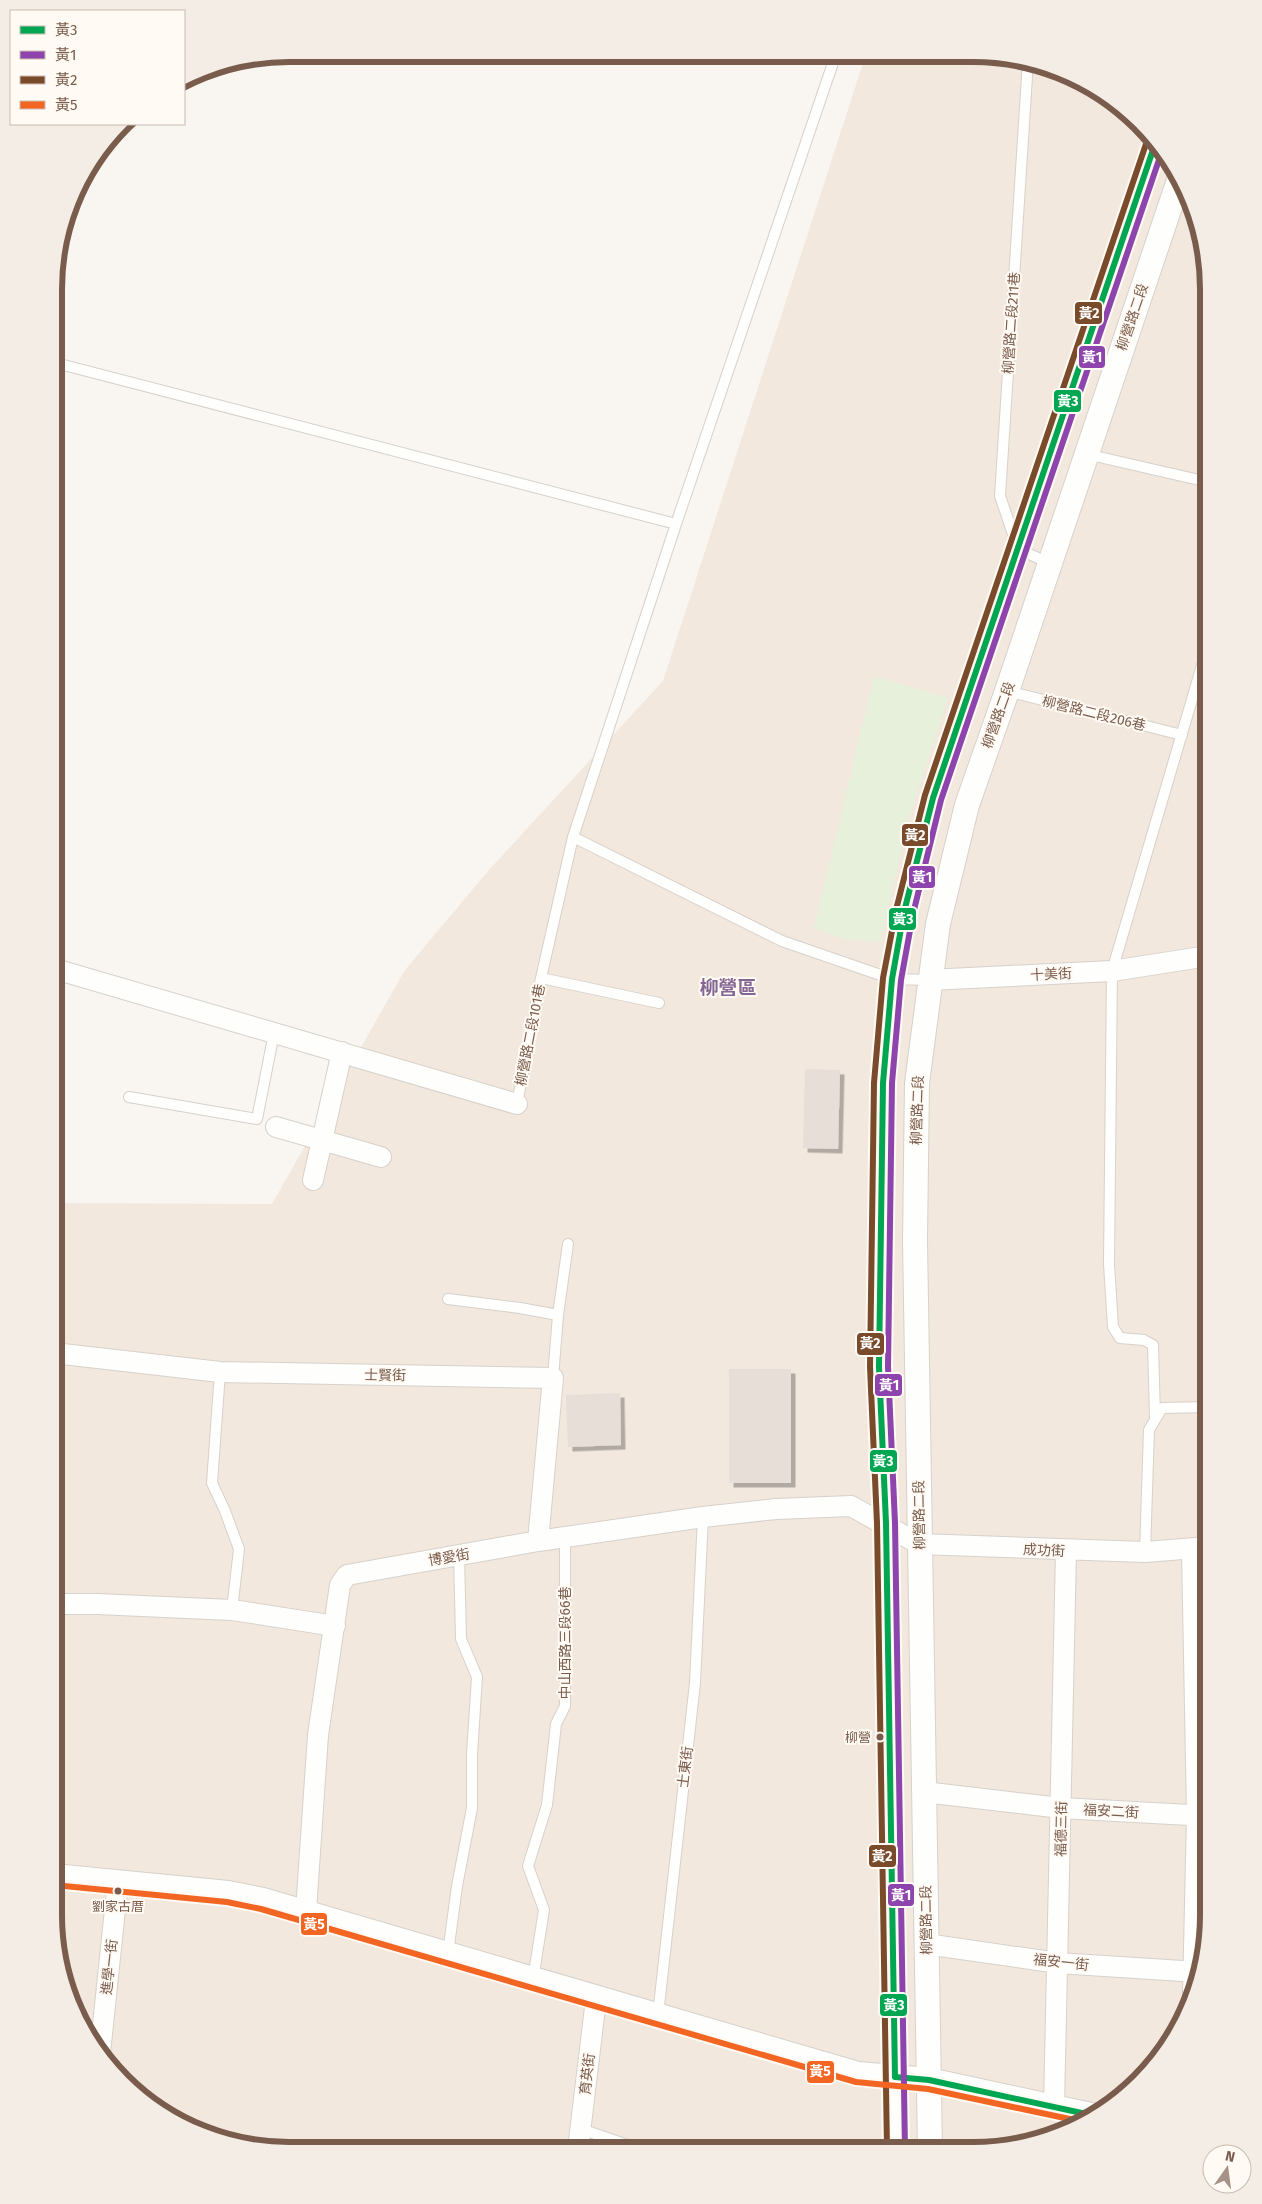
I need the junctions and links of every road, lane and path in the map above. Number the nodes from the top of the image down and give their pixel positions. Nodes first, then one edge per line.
1 (833, 62) edge
2 (1028, 69) edge
3 (1153, 151) edge
4 (1176, 189) edge
5 (62, 364) edge
6 (1086, 454) junction
7 (1200, 480) edge
8 (676, 524) junction
9 (1018, 548) junction
10 (1049, 562) junction
11 (1200, 671) edge
12 (1007, 691) junction
13 (1182, 735) junction
14 (573, 837) junction
15 (1200, 957) edge
16 (62, 971) edge
17 (1112, 971) junction
18 (541, 978) junction
19 (892, 979) junction
20 (928, 980) junction
21 (658, 1003) dead end
22 (274, 1032) junction
23 (342, 1052) junction
24 (129, 1097) dead end
25 (517, 1104) joint
26 (276, 1127) dead end
27 (322, 1141) junction
28 (381, 1157) dead end
29 (313, 1180) dead end
30 (568, 1244) dead end
31 (448, 1299) dead end
32 (558, 1316) junction
33 (62, 1354) edge
34 (220, 1372) junction
35 (554, 1378) junction
36 (1200, 1407) edge
37 (1155, 1417) junction
38 (703, 1517) junction
39 (886, 1524) junction
40 (564, 1537) junction
41 (538, 1541) junction
42 (919, 1544) junction
43 (1200, 1548) edge
44 (1066, 1551) junction
45 (1145, 1552) junction
46 (459, 1555) junction
47 (62, 1604) edge
48 (232, 1610) junction
49 (335, 1626) junction
50 (924, 1792) junction
51 (1061, 1808) junction
52 (1200, 1815) edge
53 (1200, 1860) edge
54 (62, 1877) edge
55 (118, 1881) junction
56 (306, 1911) junction
57 (926, 1944) junction
58 (448, 1953) junction
59 (1196, 1954) edge
60 (1058, 1963) junction
61 (1192, 1972) edge
62 (533, 1979) junction
63 (596, 1999) junction
64 (658, 2016) junction
65 (101, 2041) edge
66 (894, 2077) junction
67 (929, 2080) junction
68 (1054, 2106) junction
69 (1082, 2113) edge
70 (580, 2129) junction
71 (579, 2142) edge
72 (618, 2142) edge
73 (896, 2142) edge
74 (930, 2142) edge

1 - 8 lane, 柳營路二段101巷
2 - 9 lane, 柳營路二段211巷
3 - 9 street
4 - 6 street, 柳營路二段
5 - 8 lane
6 - 7 lane
6 - 10 street, 柳營路二段
8 - 14 lane, 柳營路二段101巷
9 - 10 lane
9 - 19 street
10 - 12 street, 柳營路二段
11 - 13 lane
12 - 13 lane, 柳營路二段206巷
12 - 20 street, 柳營路二段
13 - 17 lane
14 - 18 lane, 柳營路二段101巷
14 - 19 lane
15 - 17 street, 十美街
16 - 22 street, 柳營路二段101巷
17 - 20 street, 十美街
17 - 37 lane
18 - 21 lane
18 - 25 lane, 柳營路二段101巷
19 - 20 lane, 十美街
19 - 39 street
20 - 42 street, 柳營路二段
22 - 23 street, 柳營路二段101巷
22 - 24 lane
23 - 25 street, 柳營路二段101巷
23 - 27 street
26 - 27 street
27 - 28 street
27 - 29 street
30 - 32 lane
31 - 32 lane
32 - 35 lane
33 - 34 street, 士賢街
34 - 35 street, 士賢街
34 - 48 lane
35 - 41 street
36 - 37 lane
37 - 45 lane
38 - 39 street, 博愛街
38 - 40 street, 博愛街
38 - 64 lane, 士東街
39 - 42 street, 成功街
39 - 66 street
40 - 41 street, 博愛街
40 - 62 lane, 中山西路三段66巷
41 - 46 street, 博愛街
42 - 44 street, 成功街
42 - 50 street, 柳營路二段
43 - 45 street, 成功街
44 - 45 street, 成功街
44 - 51 street, 福德三街
46 - 49 street, 博愛街
46 - 58 lane
47 - 48 street
48 - 49 street
49 - 56 street, 博愛街
50 - 51 street, 福安二街
50 - 57 street, 柳營路二段
51 - 52 street, 福安二街
51 - 60 street, 福德三街
53 - 59 street
54 - 55 street
55 - 56 street
55 - 65 street, 進學一街
56 - 58 street
57 - 60 street, 福安一街
57 - 67 street, 柳營路二段
58 - 62 street
60 - 61 street, 福安一街
60 - 68 street, 福德三街
62 - 63 street
63 - 64 street
63 - 70 street, 育英街
64 - 66 street
66 - 67 street
66 - 73 street
67 - 68 street
67 - 74 street, 柳營路二段
68 - 69 street
70 - 71 street, 育英街
70 - 72 lane

